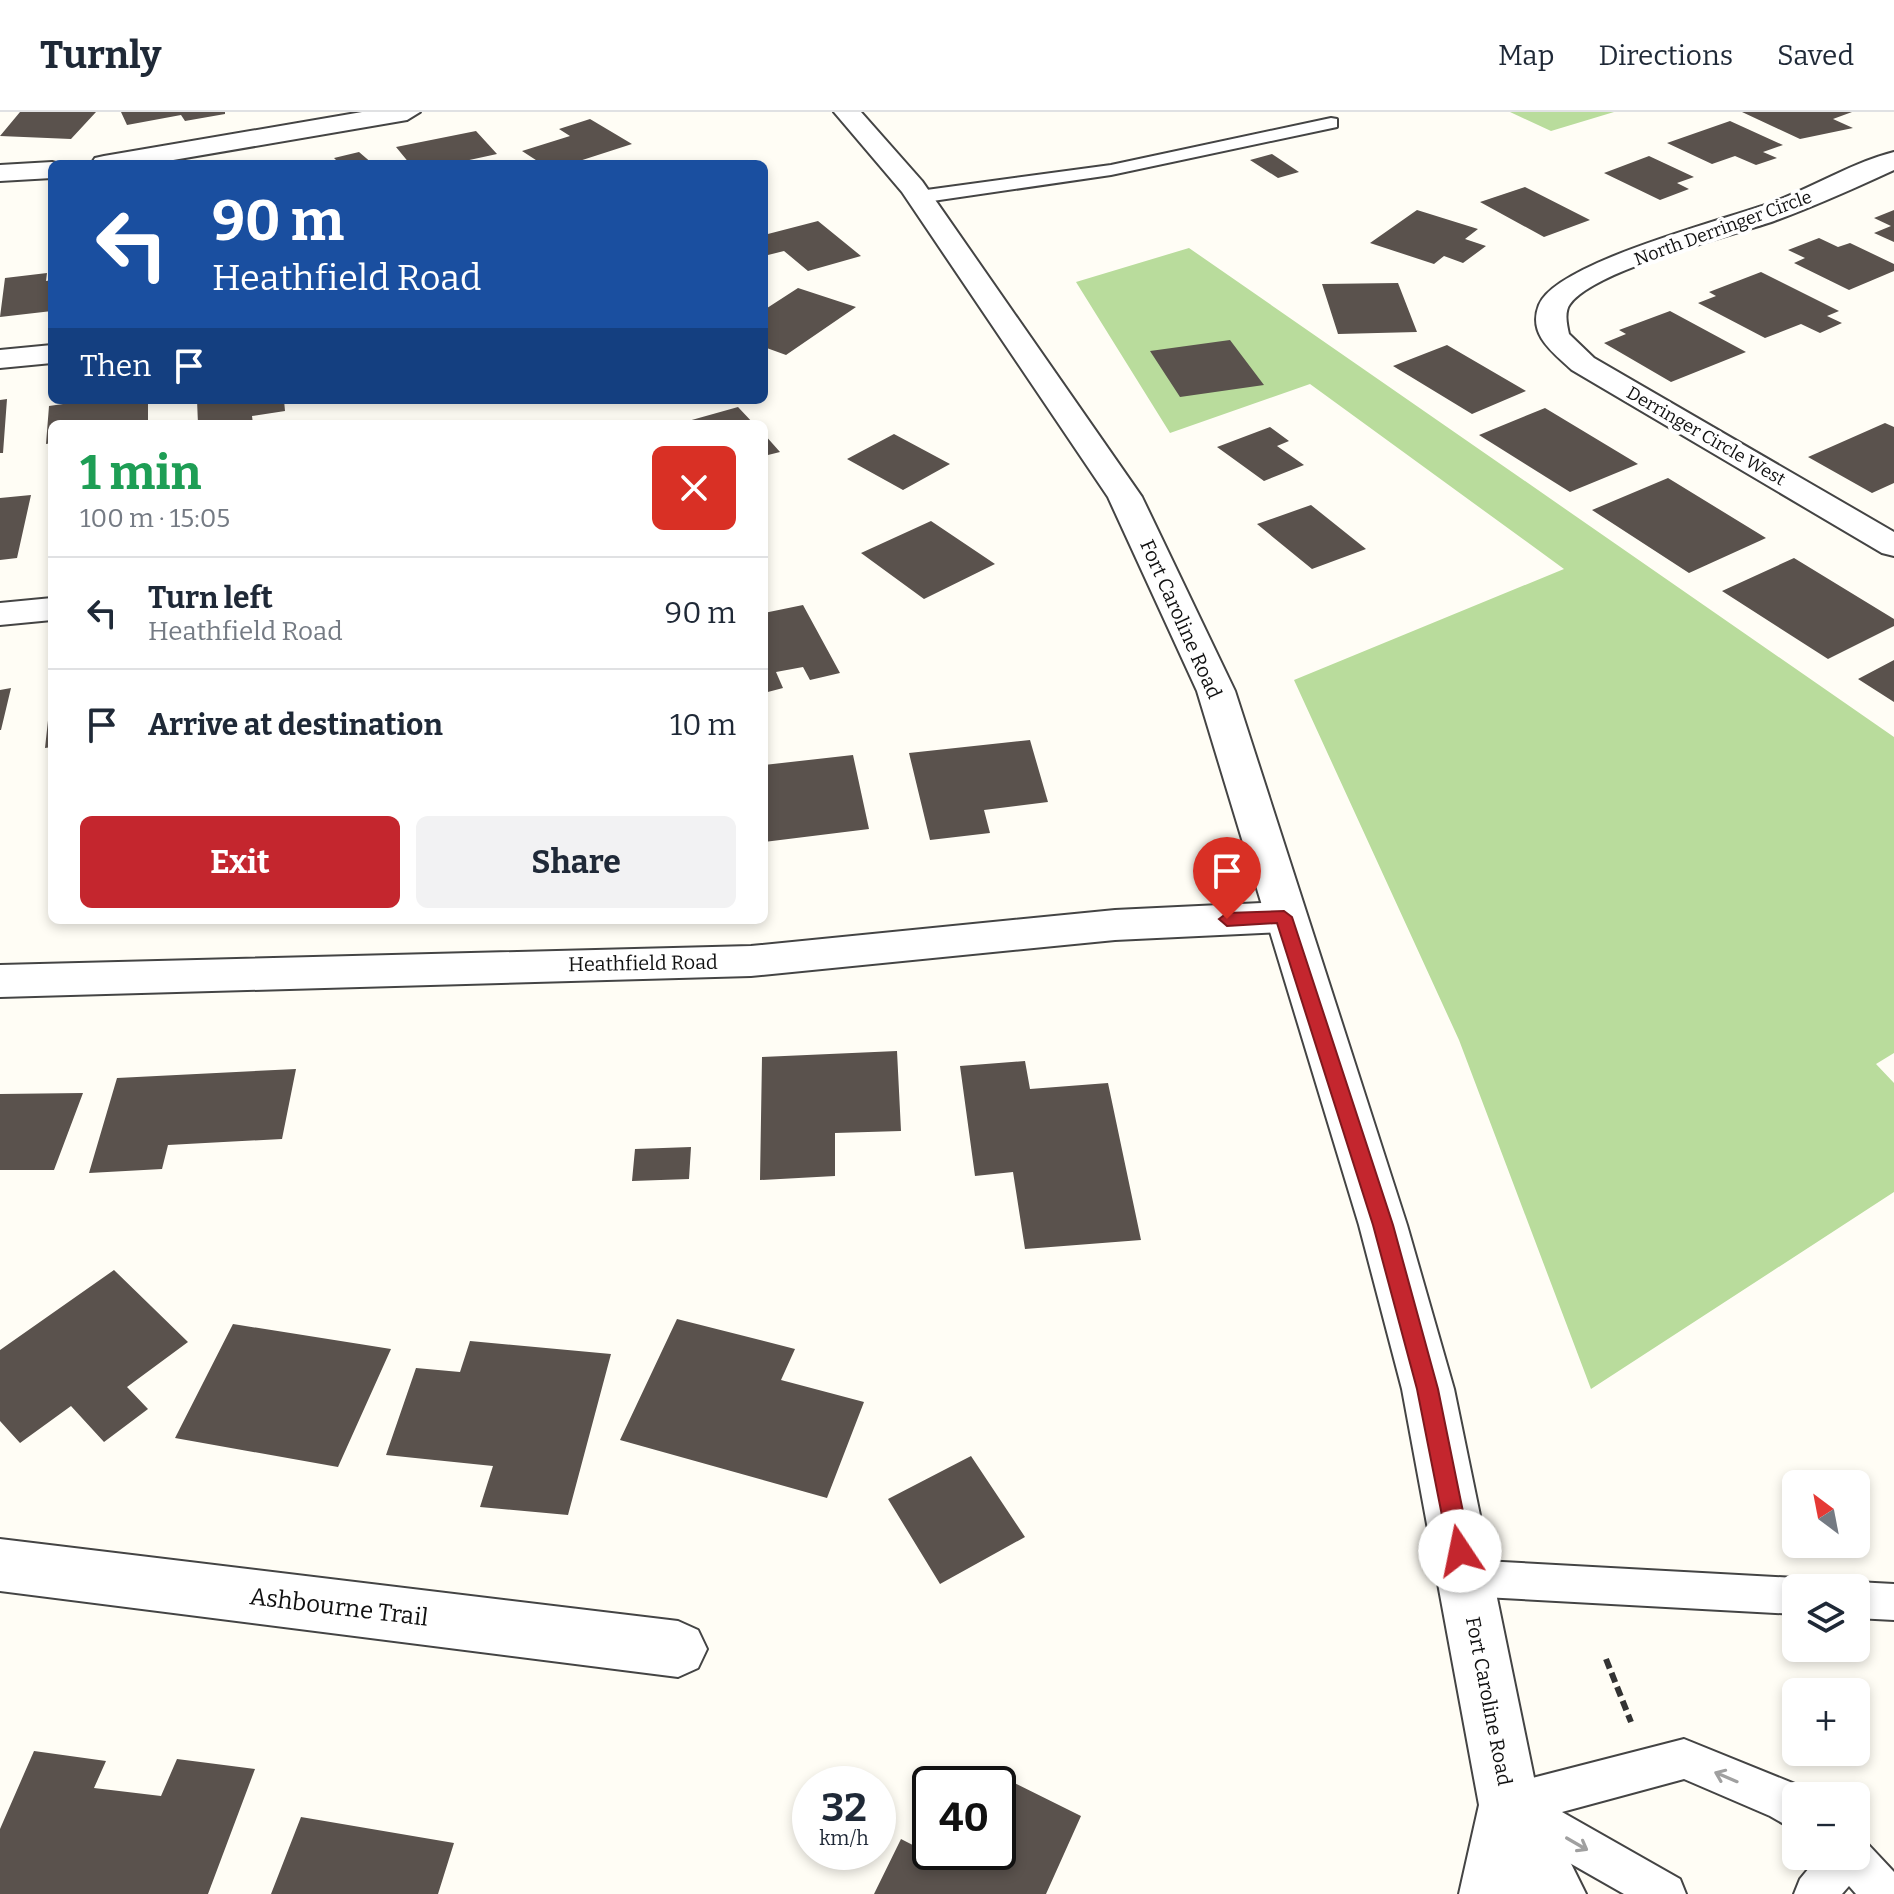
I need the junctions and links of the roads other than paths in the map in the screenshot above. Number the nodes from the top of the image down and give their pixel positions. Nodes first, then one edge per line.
1 (407, 112) edge
2 (847, 112) edge
3 (1331, 123) dead end
4 (127, 160) edge
5 (1894, 160) edge
6 (48, 170) edge
7 (0, 173) edge
8 (919, 197) junction
9 (1555, 302) joint
10 (48, 354) edge
11 (0, 359) edge
12 (1894, 546) edge
13 (48, 609) edge
14 (0, 614) edge
15 (1284, 917) junction
16 (0, 981) edge
17 (0, 1565) edge
18 (1465, 1578) junction
19 (1782, 1595) edge
20 (1870, 1601) edge
21 (1894, 1602) edge
22 (678, 1649) dead end
23 (1782, 1800) edge
24 (1509, 1805) junction
25 (1836, 1870) edge
26 (1862, 1870) edge
27 (1490, 1894) edge
28 (1555, 1894) edge
29 (1665, 1894) edge
30 (1815, 1894) edge
31 (1885, 1894) edge

1 - 4 street
2 - 8 street, Fort Caroline Road
3 - 8 lane
5 - 9 street, North Derringer Circle
6 - 7 street
8 - 15 street, Fort Caroline Road
9 - 12 street, Derringer Circle West
10 - 11 street
13 - 14 street
15 - 16 street, Heathfield Road
15 - 18 street, Fort Caroline Road
17 - 22 street, Ashbourne Trail
18 - 19 lane
18 - 24 street, Fort Caroline Road
20 - 21 lane
23 -> 24 lane
24 - 27 street, Fort Caroline Road
24 - 28 street, Fort Caroline Road
24 -> 29 lane
25 - 30 lane
26 - 31 lane

